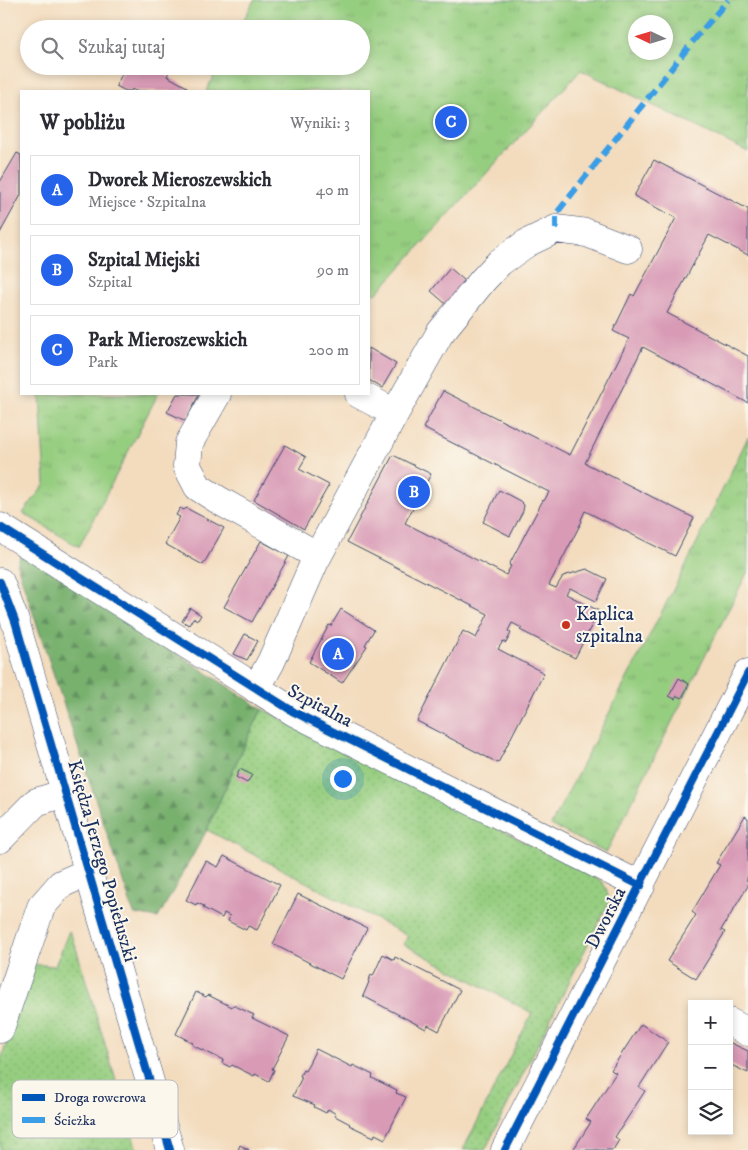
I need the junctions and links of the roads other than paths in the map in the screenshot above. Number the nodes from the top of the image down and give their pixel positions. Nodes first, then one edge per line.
1 (628, 249) dead end
2 (215, 395) edge
3 (361, 395) edge
4 (395, 413) junction
5 (0, 527) edge
6 (318, 556) junction
7 (0, 582) edge
8 (748, 673) edge
9 (256, 689) junction
10 (65, 792) junction
11 (0, 839) edge
12 (88, 872) junction
13 (640, 886) junction
14 (1, 1023) edge
15 (733, 1024) edge
16 (748, 1032) edge
17 (149, 1080) edge
18 (166, 1138) edge
19 (170, 1150) edge
20 (505, 1150) edge

1 - 4 street
2 - 6 street
3 - 4 street
4 - 6 street
5 - 9 street, Szpitalna
6 - 9 street
7 - 10 street, Księdza Jerzego Popiełuszki
8 - 13 street, Dworska
9 - 13 street, Szpitalna
10 - 11 street
10 - 12 street, Księdza Jerzego Popiełuszki
12 - 14 street
12 - 17 street, Księdza Jerzego Popiełuszki
13 - 20 street, Dworska
15 - 16 street
18 - 19 street, Księdza Jerzego Popiełuszki

